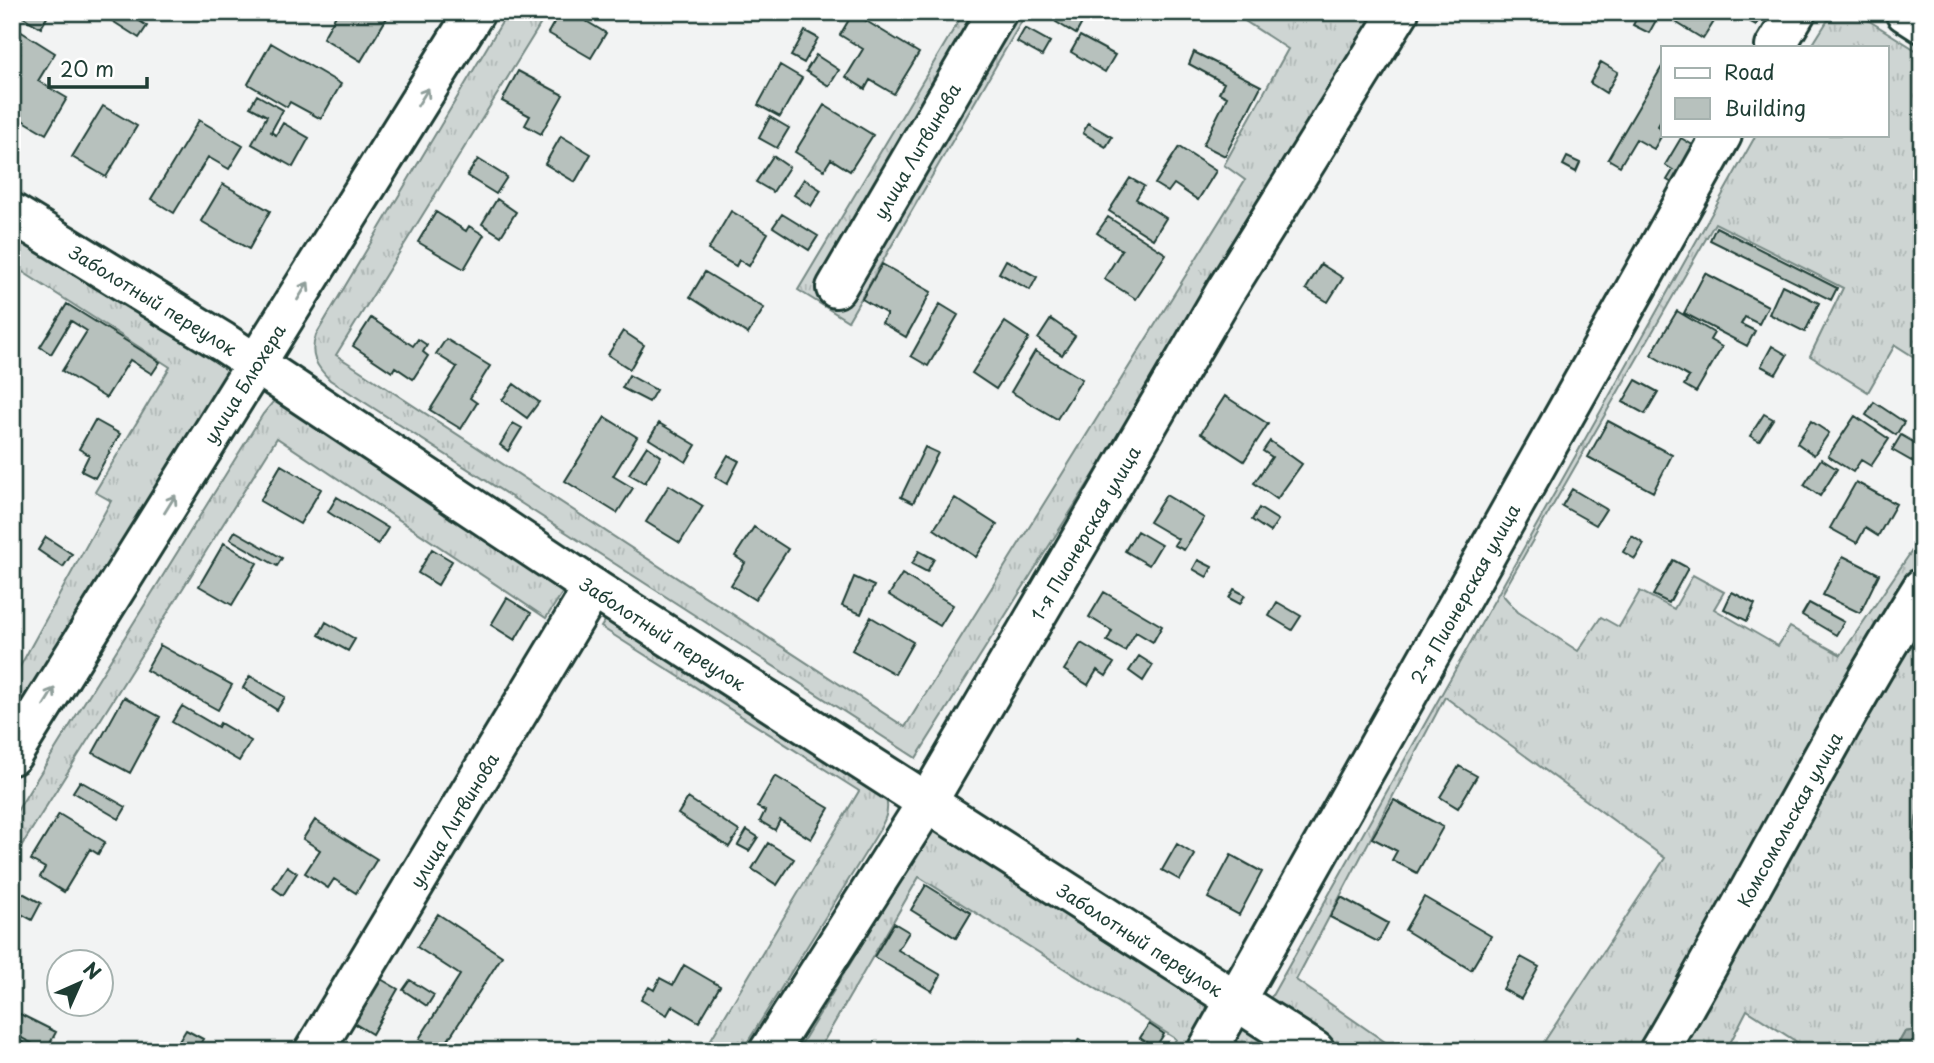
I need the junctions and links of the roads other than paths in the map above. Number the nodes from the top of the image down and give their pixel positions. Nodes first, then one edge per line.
1 (475, 12) edge
2 (997, 12) edge
3 (1399, 12) edge
4 (1796, 12) edge
5 (1905, 12) edge
6 (1922, 23) edge
7 (1776, 46) edge
8 (1721, 136) edge
9 (12, 213) edge
10 (836, 288) dead end
11 (257, 366) junction
12 (593, 588) junction
13 (1922, 588) edge
14 (12, 755) edge
15 (928, 801) junction
16 (1236, 999) junction
17 (314, 1051) edge
18 (769, 1051) edge
19 (1207, 1051) edge
20 (1315, 1051) edge
21 (1659, 1051) edge

11 -> 1 street, улица Блюхера
2 - 10 street, улица Литвинова
3 - 15 street, 1-я Пионерская улица
4 - 7 street
5 - 6 street
8 - 16 street, 2-я Пионерская улица
9 - 11 street, Заболотный переулок
11 - 12 street, Заболотный переулок
14 -> 11 street, улица Блюхера
12 - 15 street, Заболотный переулок
12 - 17 street, улица Литвинова
13 - 21 street, Комсомольская улица
15 - 16 street, Заболотный переулок
15 - 18 street, 1-я Пионерская улица
16 - 19 street, 2-я Пионерская улица
16 - 20 street, Заболотный переулок

